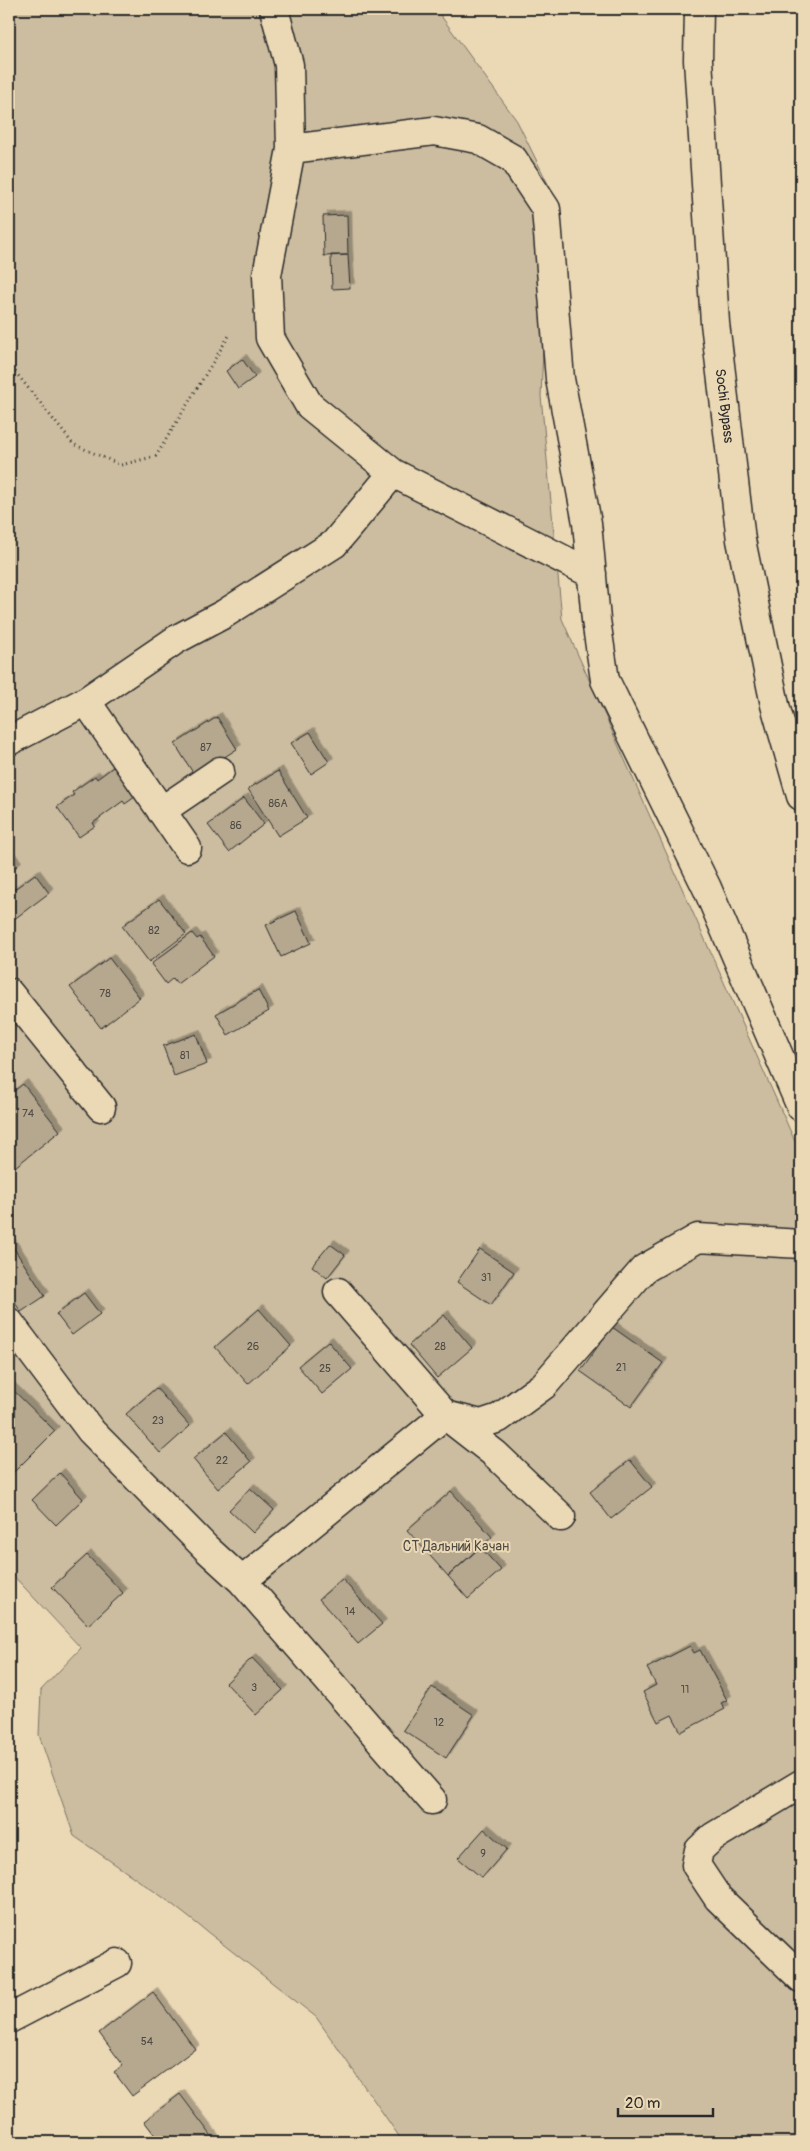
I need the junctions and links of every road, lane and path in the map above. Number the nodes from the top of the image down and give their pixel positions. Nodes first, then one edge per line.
1 (274, 9) edge
2 (699, 9) edge
3 (291, 149) junction
4 (230, 334) dead end
5 (9, 364) edge
6 (393, 473) junction
7 (592, 574) junction
8 (86, 701) junction
9 (9, 741) edge
10 (220, 771) dead end
11 (801, 796) edge
12 (161, 811) junction
13 (187, 848) dead end
14 (9, 993) edge
15 (101, 1107) dead end
16 (801, 1107) edge
17 (801, 1244) edge
18 (338, 1292) dead end
19 (9, 1322) edge
20 (445, 1415) junction
21 (561, 1517) dead end
22 (242, 1581) junction
23 (801, 1784) edge
24 (432, 1800) dead end
25 (117, 1963) dead end
26 (801, 1978) edge
27 (9, 2019) edge

1 - 3 main road
2 - 11 main road, Sochi Bypass
3 - 6 main road
3 - 7 main road
4 - 5 path
6 - 7 main road
6 - 8 main road
7 - 16 main road
8 - 9 main road
8 - 12 main road
10 - 12 main road
12 - 13 main road
14 - 15 main road
17 - 20 main road
18 - 20 main road
19 - 22 main road
20 - 21 main road
20 - 22 main road
22 - 24 main road
23 - 26 main road
25 - 27 main road

